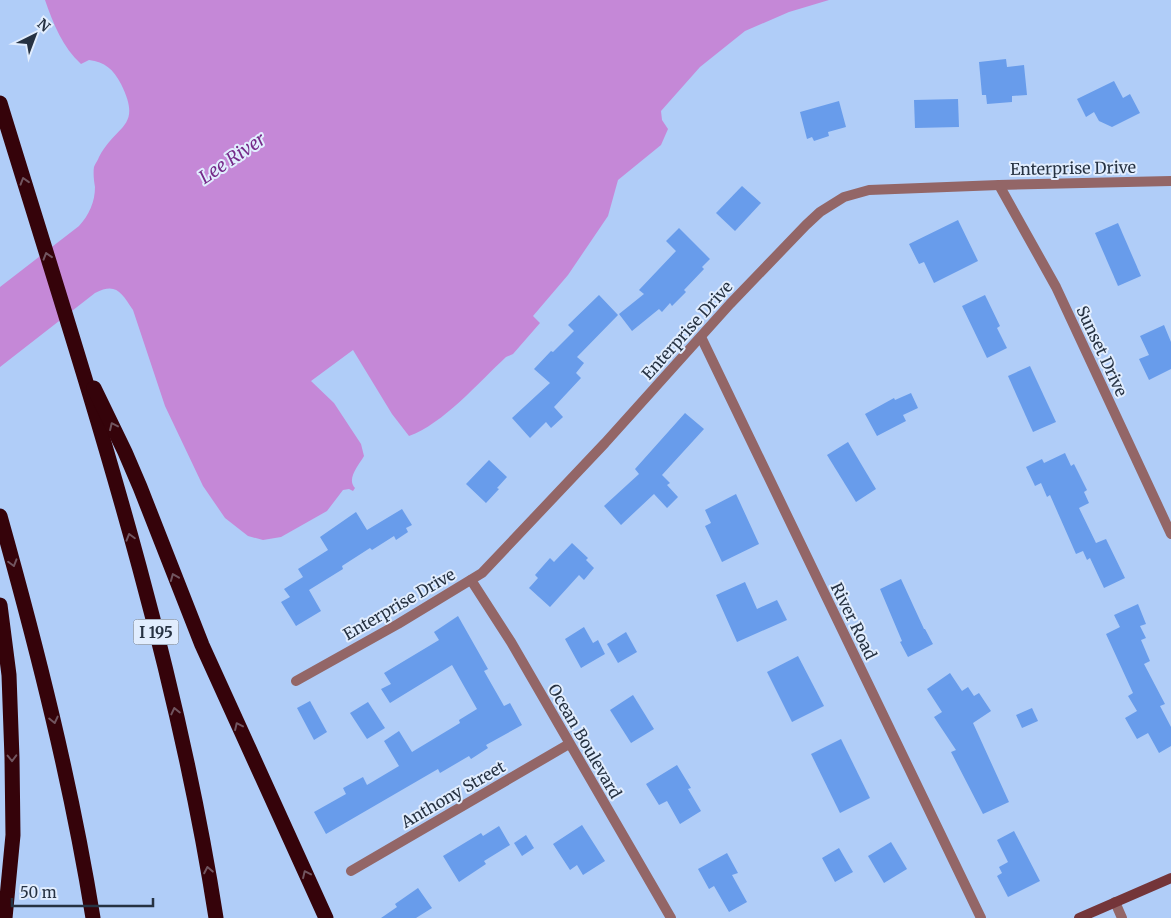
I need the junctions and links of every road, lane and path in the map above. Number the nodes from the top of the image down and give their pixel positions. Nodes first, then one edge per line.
1 (0, 103) edge
2 (1171, 181) edge
3 (999, 184) junction
4 (700, 337) junction
5 (76, 352) junction
6 (0, 516) edge
7 (1171, 534) edge
8 (471, 580) junction
9 (0, 605) edge
10 (296, 681) dead end
11 (569, 744) junction
12 (351, 871) dead end
13 (1171, 878) edge
14 (1115, 902) junction
15 (5, 918) edge
16 (93, 918) edge
17 (216, 918) edge
18 (326, 918) edge
19 (671, 918) edge
20 (981, 918) edge
21 (1079, 918) edge
22 (1122, 918) edge

5 -> 1 highway, I 195
2 - 3 street, Enterprise Drive
3 - 4 street, Enterprise Drive
3 - 7 street, Sunset Drive
4 - 8 street, Enterprise Drive
4 - 20 street, River Road
17 -> 5 highway, I 195
18 -> 5 highway
6 -> 16 highway
8 - 10 street, Enterprise Drive
8 - 11 street, Ocean Boulevard
9 -> 15 highway
11 - 12 street, Anthony Street
11 - 19 street, Ocean Boulevard
13 - 14 main road
14 - 21 main road
14 - 22 street

